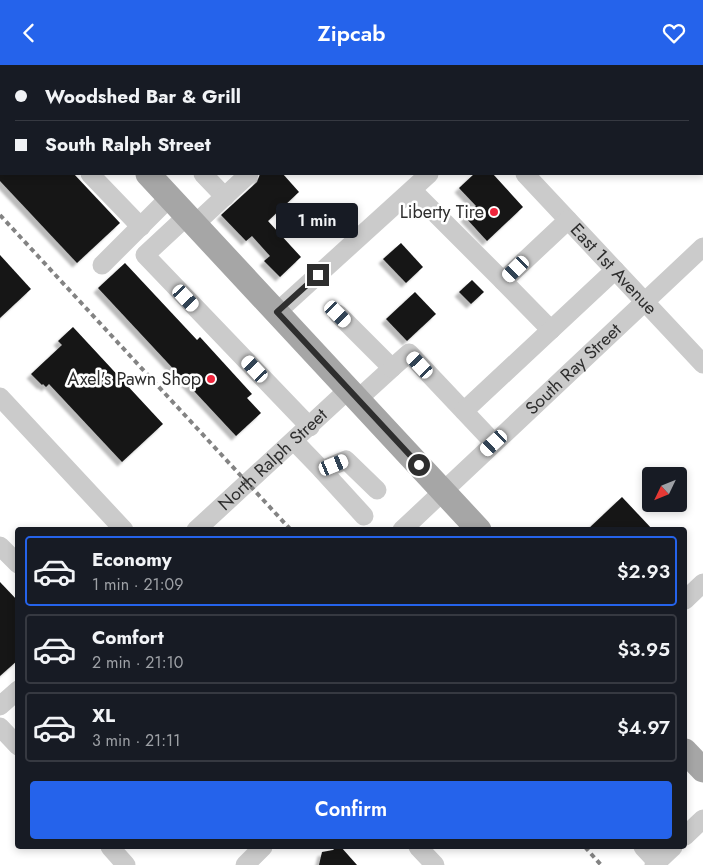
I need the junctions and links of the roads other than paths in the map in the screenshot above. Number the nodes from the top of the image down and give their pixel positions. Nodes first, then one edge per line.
1 (91, 175) edge
2 (149, 175) edge
3 (205, 175) edge
4 (248, 175) edge
5 (428, 175) edge
6 (525, 175) edge
7 (412, 190) junction
8 (170, 197) junction
9 (225, 197) junction
10 (191, 220) junction
11 (568, 220) junction
12 (141, 227) junction
13 (703, 247) edge
14 (102, 265) dead end
15 (615, 270) junction
16 (504, 281) junction
17 (645, 302) junction
18 (277, 312) junction
19 (338, 314) dead end
20 (551, 330) junction
21 (703, 364) edge
22 (392, 369) junction
23 (353, 394) junction
24 (0, 397) edge
25 (464, 411) junction
26 (310, 427) junction
27 (294, 441) junction
28 (494, 443) junction
29 (322, 470) junction
30 (377, 490) dead end
31 (443, 491) junction
32 (364, 516) dead end
33 (121, 527) edge
34 (199, 527) edge
35 (405, 527) edge
36 (476, 527) edge
37 (0, 546) edge
38 (15, 561) edge
39 (15, 694) edge
40 (0, 706) edge
41 (0, 727) edge
42 (15, 743) edge
43 (703, 819) edge
44 (687, 834) edge
45 (112, 849) edge
46 (262, 849) edge
47 (420, 849) edge
48 (644, 849) edge
49 (671, 849) edge
50 (655, 864) edge
51 (126, 865) edge
52 (245, 865) edge
53 (435, 865) edge

1 - 12 street
2 - 8 main road
3 - 9 street
4 - 9 street
5 - 7 street
6 - 11 street, East 1st Avenue
7 - 16 street
7 - 18 street
8 - 10 main road
8 - 12 street
9 - 10 street
10 - 18 main road
10 - 26 street
11 - 15 street, East 1st Avenue
11 - 16 street
12 - 14 street
13 - 17 street, South Ray Street
15 - 17 street, East 1st Avenue
15 - 20 street
16 - 20 street
17 - 21 street, East 1st Avenue
17 - 28 street, South Ray Street
18 - 23 main road
19 - 22 street
20 - 25 street
22 - 23 street, North Ralph Street
22 - 25 street, North Ralph Street
23 - 26 street, North Ralph Street
23 - 31 main road
24 - 33 street
25 - 28 street
26 - 27 street, North Ralph Street
27 - 29 street
27 - 34 street, North Ralph Street
28 - 31 street, South Ray Street
29 - 30 street
29 - 32 street
31 - 35 street, South Ray Street
31 - 36 main road
37 - 38 street
39 - 40 street
41 - 42 street
43 - 44 street
45 - 51 street
46 - 52 street
47 - 53 street
48 - 50 street
49 - 50 street

